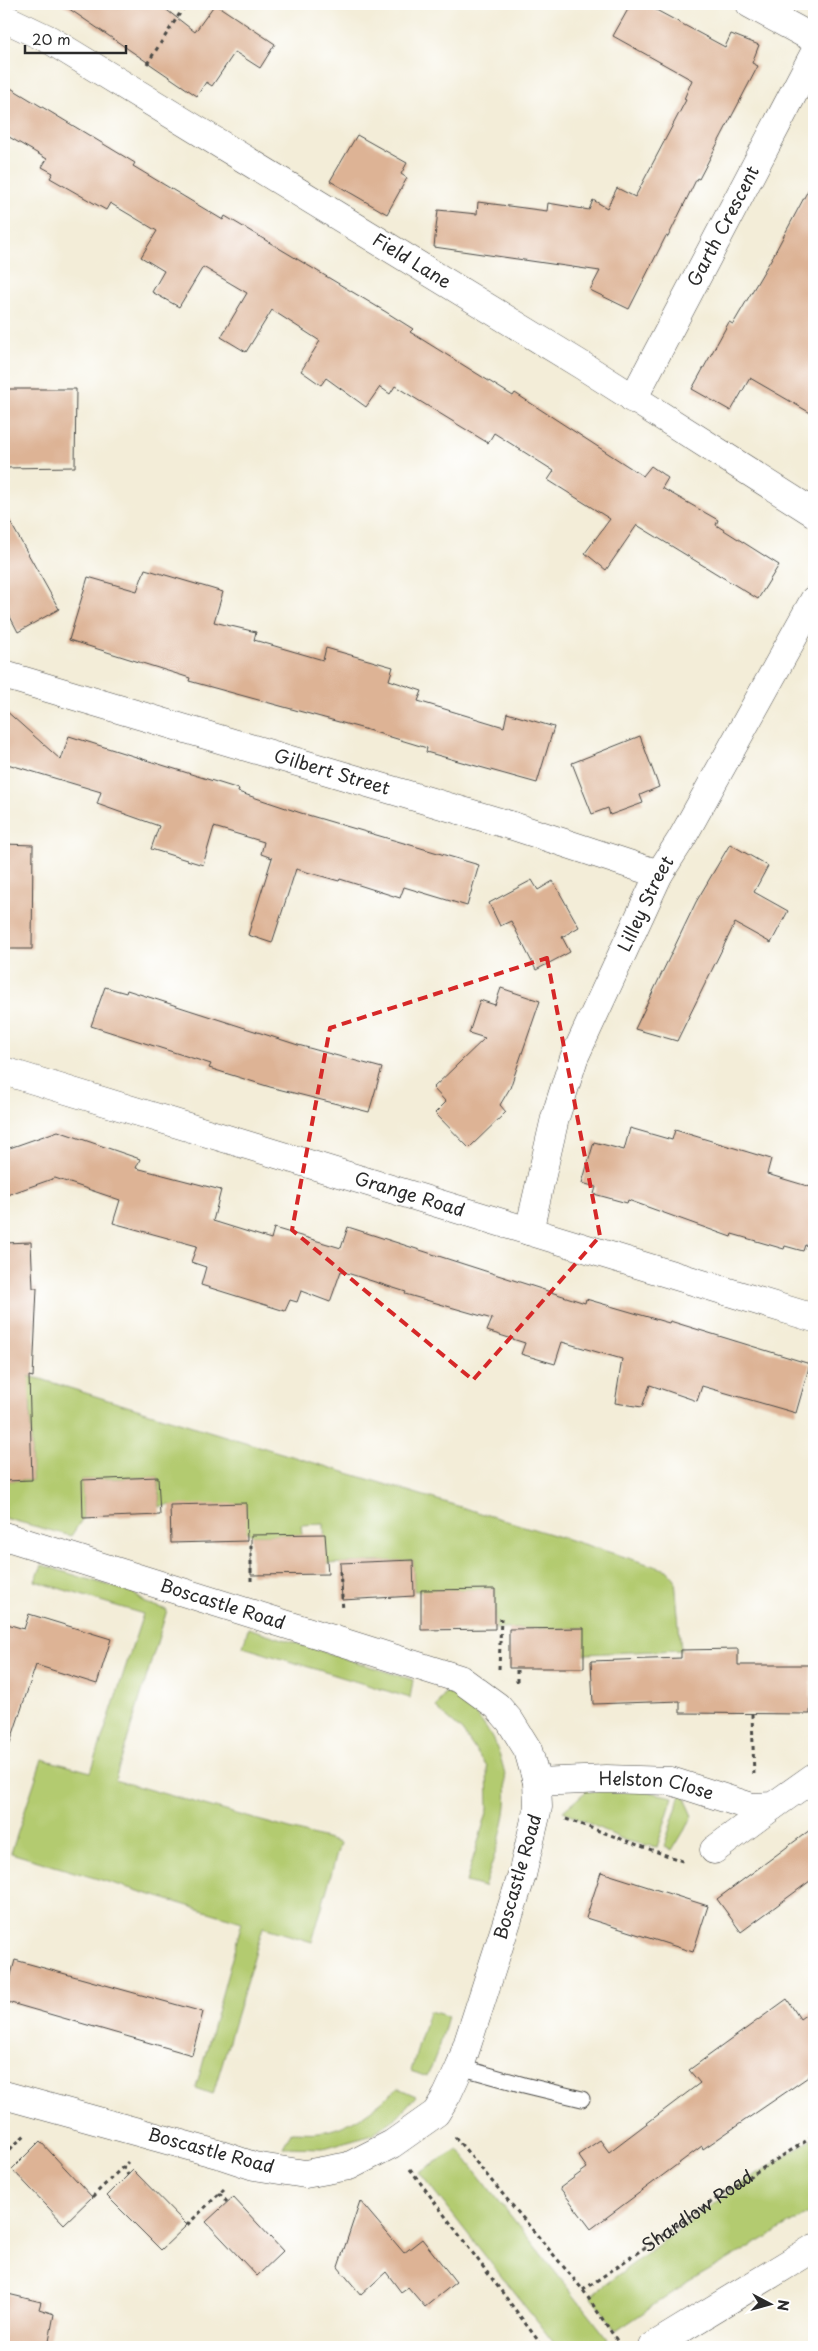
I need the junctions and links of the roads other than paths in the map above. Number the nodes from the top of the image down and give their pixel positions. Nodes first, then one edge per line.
1 (750, 4) edge
2 (4, 18) edge
3 (814, 40) edge
4 (814, 54) edge
5 (633, 399) junction
6 (814, 513) edge
7 (814, 600) edge
8 (4, 675) edge
9 (659, 874) junction
10 (4, 1071) edge
11 (529, 1231) junction
12 (814, 1318) edge
13 (4, 1536) edge
14 (814, 1777) edge
15 (538, 1794) junction
16 (763, 1807) junction
17 (714, 1850) road end
18 (460, 2067) junction
19 (4, 2094) edge
20 (582, 2098) dead end
21 (814, 2248) edge
22 (652, 2347) edge

1 - 3 street
2 - 5 street, Field Lane
4 - 5 street, Garth Crescent
5 - 6 street, Field Lane
7 - 9 street, Lilley Street
8 - 9 street, Gilbert Street
9 - 11 street, Lilley Street
10 - 11 street, Grange Road
11 - 12 street, Grange Road
13 - 15 street, Boscastle Road
14 - 16 street
15 - 16 street, Helston Close
15 - 18 street, Boscastle Road
16 - 17 street
18 - 19 street, Boscastle Road
18 - 20 lane
21 - 22 street

